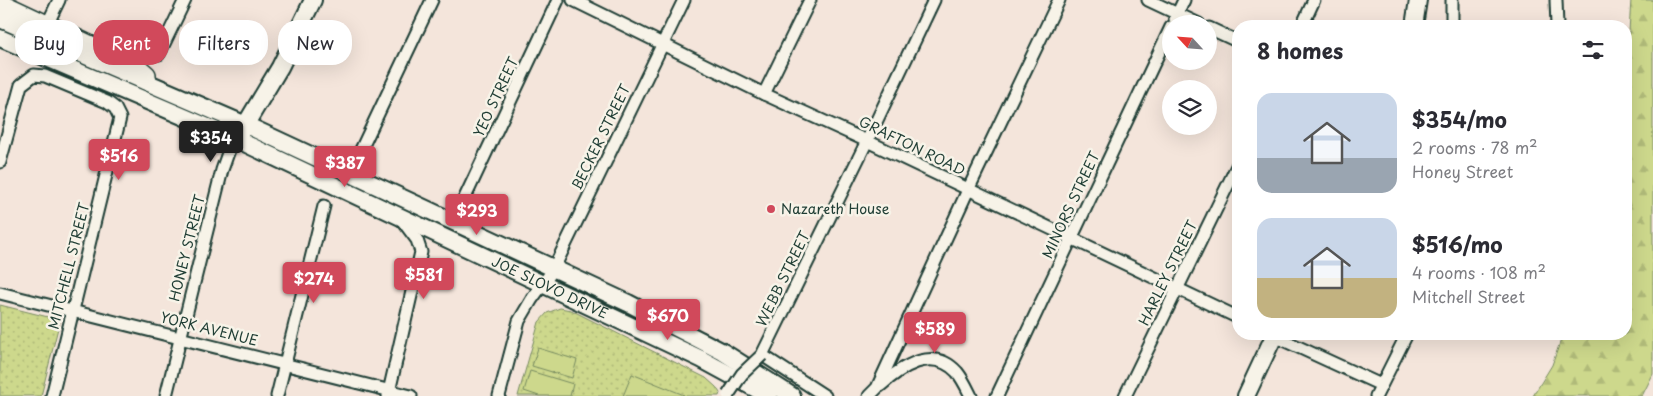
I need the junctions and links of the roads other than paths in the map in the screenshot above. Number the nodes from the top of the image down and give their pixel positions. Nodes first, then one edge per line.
1 (59, 0) edge
2 (185, 0) edge
3 (313, 0) edge
4 (432, 0) edge
5 (558, 0) edge
6 (574, 0) edge
7 (684, 0) edge
8 (810, 0) edge
9 (934, 0) edge
10 (1059, 0) edge
11 (1148, 0) edge
12 (1184, 0) edge
13 (1314, 0) edge
14 (1418, 0) edge
15 (1452, 0) edge
16 (1556, 0) edge
17 (0, 3) edge
18 (1169, 15) edge
19 (1177, 15) edge
20 (0, 19) edge
21 (36, 20) edge
22 (49, 20) edge
23 (1305, 20) edge
24 (1415, 20) edge
25 (1452, 20) edge
26 (1556, 20) edge
27 (1218, 32) edge
28 (169, 33) edge
29 (0, 38) edge
30 (1232, 39) edge
31 (83, 42) edge
32 (664, 44) junction
33 (1162, 46) edge
34 (146, 80) junction
35 (764, 94) junction
36 (246, 125) junction
37 (236, 139) junction
38 (868, 141) junction
39 (358, 156) dead end
40 (0, 162) edge
41 (1232, 176) edge
42 (968, 190) junction
43 (324, 206) dead end
44 (461, 206) dead end
45 (398, 216) junction
46 (1072, 238) junction
47 (553, 270) junction
48 (542, 284) junction
49 (1177, 289) junction
50 (0, 293) edge
51 (74, 311) junction
52 (1232, 315) edge
53 (180, 337) junction
54 (1270, 340) edge
55 (1286, 340) edge
56 (1404, 340) edge
57 (762, 355) junction
58 (285, 364) junction
59 (1381, 385) junction
60 (878, 388) edge
61 (389, 393) edge
62 (52, 396) edge
63 (166, 396) edge
64 (277, 396) edge
65 (411, 396) edge
66 (499, 396) edge
67 (728, 396) edge
68 (769, 396) edge
69 (792, 396) edge
70 (826, 396) edge
71 (963, 396) edge
72 (971, 396) edge
73 (997, 396) edge
74 (1125, 396) edge
75 (1246, 396) edge
76 (1376, 396) edge

1 - 22 street
2 - 28 street
3 - 36 main road
4 - 39 street
5 - 44 street, YEO STREET
6 - 32 street, GRAFTON ROAD
7 - 32 street, BECKER STREET
8 - 35 street
9 - 38 street, WEBB STREET
10 - 42 street
11 - 18 street
12 - 19 street
13 - 23 street
14 - 24 main road
15 - 25 street
16 - 26 street
17 - 21 main road
20 - 34 main road, JOE SLOVO DRIVE
27 - 30 street
29 - 37 main road, JOE SLOVO DRIVE
31 - 34 main road
32 - 35 street, GRAFTON ROAD
32 - 47 street, BECKER STREET
33 - 46 street, MINORS STREET
34 - 36 main road, JOE SLOVO DRIVE
35 - 38 street, GRAFTON ROAD
36 - 37 main road
36 - 47 main road, JOE SLOVO DRIVE
37 - 45 main road, JOE SLOVO DRIVE
37 - 53 street, HONEY STREET
38 - 42 street, GRAFTON ROAD
38 - 57 street, WEBB STREET
40 - 51 street, MITCHELL STREET
41 - 49 street, HARLEY STREET
42 - 46 street, GRAFTON ROAD
42 - 60 street
43 - 58 street
45 - 48 main road, JOE SLOVO DRIVE
45 - 61 street
46 - 49 street, GRAFTON ROAD
46 - 73 street, MINORS STREET
47 - 48 street, BECKER STREET
47 - 69 main road, JOE SLOVO DRIVE
48 - 66 street, BECKER STREET
48 - 68 main road, JOE SLOVO DRIVE
49 - 52 street, GRAFTON ROAD
49 - 74 street, HARLEY STREET
50 - 51 street, YORK AVENUE
51 - 53 street, YORK AVENUE
51 - 62 street, MITCHELL STREET
53 - 58 street, YORK AVENUE
53 - 63 street, HONEY STREET
54 - 75 main road
55 - 59 street
56 - 59 street
57 - 67 street, bridge
57 - 70 street
58 - 61 street, YORK AVENUE
58 - 64 street
59 - 76 street
60 - 71 street
60 - 72 street
61 - 65 street, YORK AVENUE

